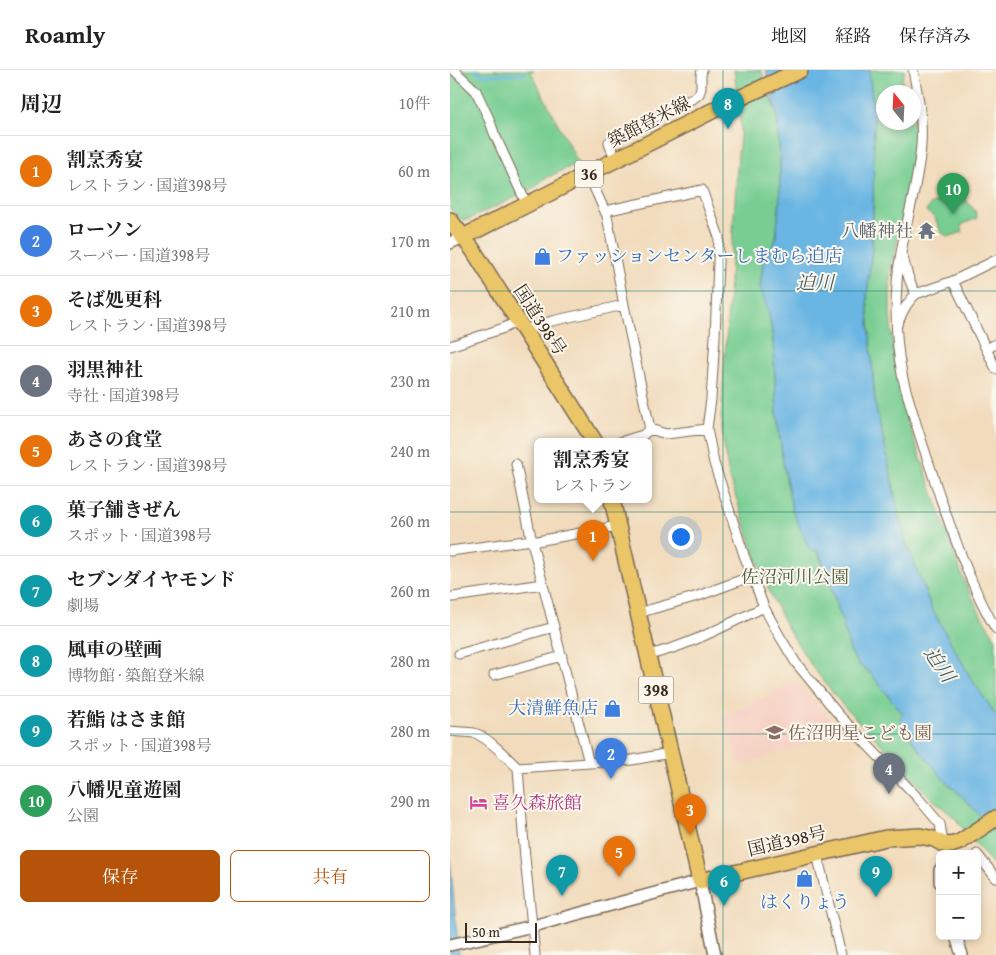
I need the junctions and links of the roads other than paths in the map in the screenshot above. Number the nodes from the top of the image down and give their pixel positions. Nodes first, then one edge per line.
1 (454, 70) edge
2 (800, 70) edge
3 (913, 70) edge
4 (701, 72) edge
5 (616, 160) junction
6 (588, 174) junction
7 (527, 205) junction
8 (605, 211) junction
9 (450, 220) edge
10 (456, 240) edge
11 (901, 247) junction
12 (996, 260) edge
13 (953, 282) junction
14 (916, 294) junction
15 (624, 305) junction
16 (521, 326) junction
17 (896, 329) junction
18 (996, 344) edge
19 (450, 346) edge
20 (986, 349) junction
21 (996, 369) edge
22 (650, 429) junction
23 (707, 429) junction
24 (592, 438) edge
25 (633, 438) edge
26 (516, 464) dead end
27 (613, 503) edge
28 (618, 526) junction
29 (532, 541) junction
30 (450, 551) edge
31 (752, 576) junction
32 (543, 584) junction
33 (453, 597) dead end
34 (764, 607) junction
35 (638, 613) junction
36 (554, 627) junction
37 (996, 629) edge
38 (460, 654) dead end
39 (648, 655) junction
40 (562, 656) junction
41 (494, 675) dead end
42 (450, 731) edge
43 (670, 753) junction
44 (589, 763) junction
45 (518, 768) junction
46 (996, 818) edge
47 (968, 837) junction
48 (943, 843) edge
49 (973, 850) edge
50 (817, 854) junction
51 (981, 859) edge
52 (996, 878) edge
53 (700, 881) junction
54 (533, 926) junction
55 (957, 940) edge
56 (455, 944) edge
57 (535, 955) edge
58 (715, 955) edge
59 (841, 955) edge
60 (962, 955) edge

1 - 7 street
2 - 5 main road, 築館登米線 / 36
3 - 11 street
4 - 5 street
5 - 6 main road, 築館登米線 / 36
6 - 7 main road, 築館登米線 / 36
6 - 8 street
7 - 10 main road, 築館登米線 / 36
8 - 15 street
8 - 23 street
9 - 10 main road, 国道398号
10 - 16 main road, 国道398号
11 - 14 street
11 - 17 street
12 - 13 street
13 - 14 street
13 - 20 street
14 - 17 street
15 - 16 street
15 - 22 street
16 - 19 street
16 - 24 main road, 国道398号
17 - 37 street
18 - 20 street
20 - 21 street
22 - 23 street
22 - 25 street
23 - 31 street
26 - 29 street
27 - 28 main road, 398
28 - 29 street
28 - 35 main road, 398
29 - 30 street
29 - 32 street
31 - 34 street
31 - 35 street
32 - 33 street
32 - 36 street
34 - 39 street
34 - 48 street
35 - 39 main road, 398
36 - 38 street
36 - 40 street
39 - 43 main road, 398
40 - 41 street
40 - 44 street
42 - 45 street
43 - 44 street
43 - 53 main road, 398
44 - 45 street
45 - 54 street
46 - 47 main road
47 - 48 main road
47 - 49 street
48 - 50 main road, 国道398号
50 - 53 main road, 国道398号
50 - 59 street
51 - 52 street
53 - 54 street
53 - 58 street
54 - 56 street
54 - 57 street
55 - 60 street

